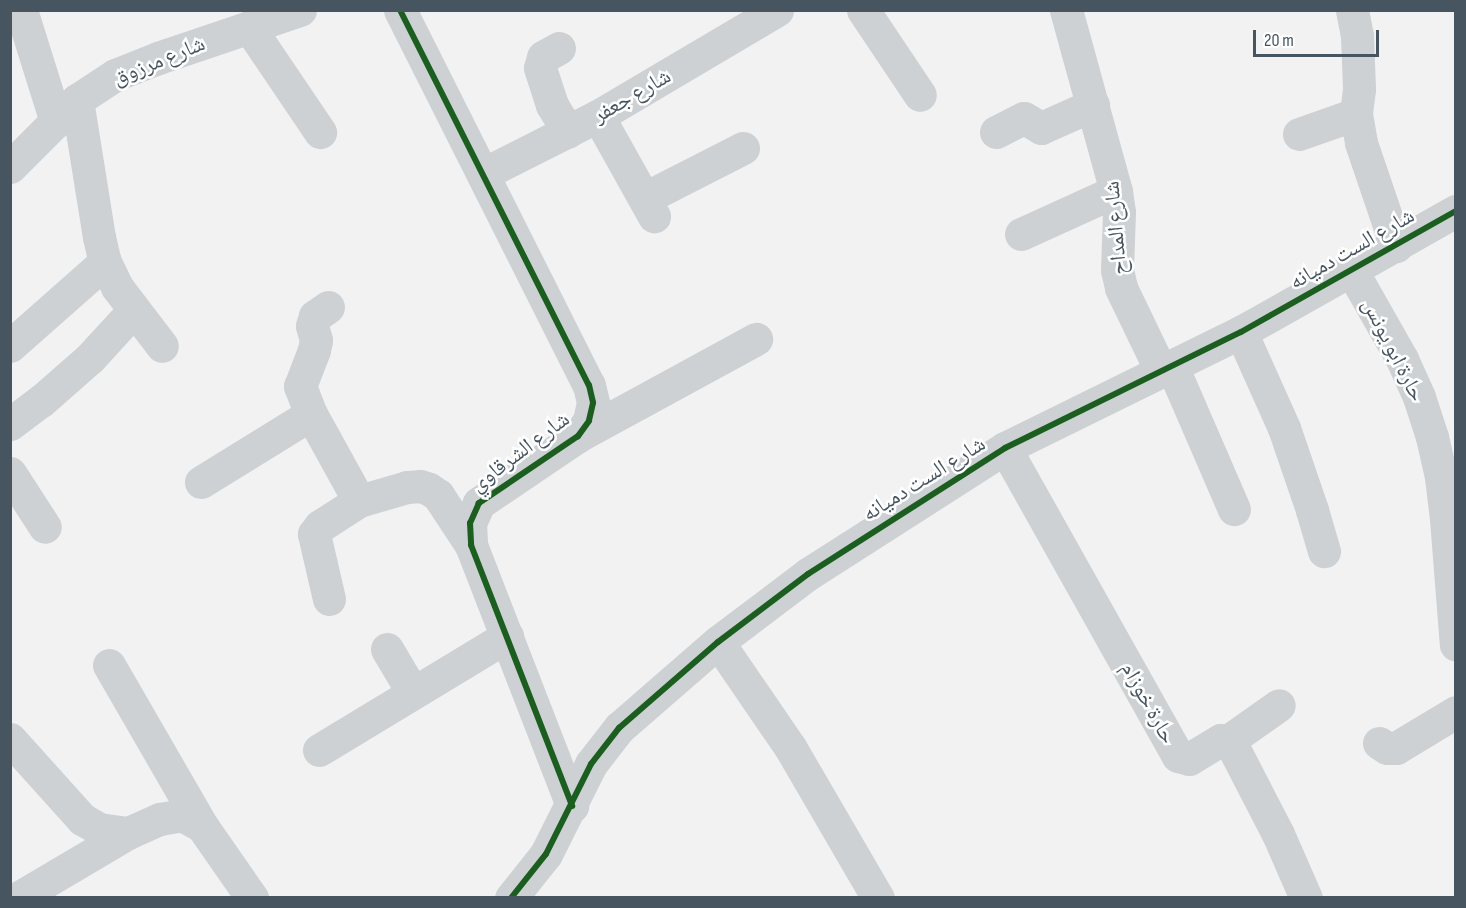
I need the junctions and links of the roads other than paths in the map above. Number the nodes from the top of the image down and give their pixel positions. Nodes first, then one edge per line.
1 (21, 10) edge
2 (300, 10) edge
3 (400, 10) edge
4 (777, 10) edge
5 (863, 10) edge
6 (1066, 10) edge
7 (1352, 10) edge
8 (249, 27) junction
9 (559, 48) dead end
10 (920, 95) dead end
11 (1093, 105) junction
12 (66, 111) junction
13 (1356, 114) junction
14 (598, 116) junction
15 (320, 132) dead end
16 (568, 132) junction
17 (996, 132) dead end
18 (1299, 134) dead end
19 (743, 148) dead end
20 (10, 167) edge
21 (483, 174) junction
22 (1116, 191) junction
23 (1455, 211) edge
24 (1021, 234) dead end
25 (1396, 246) junction
26 (105, 262) junction
27 (1352, 271) junction
28 (328, 307) dead end
29 (134, 310) junction
30 (1241, 332) junction
31 (756, 339) dead end
32 (10, 346) edge
33 (162, 346) dead end
34 (1166, 369) junction
35 (311, 414) junction
36 (10, 423) edge
37 (578, 436) junction
38 (1005, 448) junction
39 (10, 473) edge
40 (201, 482) dead end
41 (358, 501) junction
42 (1234, 509) dead end
43 (1451, 516) edge
44 (45, 527) dead end
45 (471, 545) junction
46 (1324, 551) dead end
47 (328, 598) dead end
48 (507, 636) junction
49 (718, 642) junction
50 (1455, 645) edge
51 (387, 649) dead end
52 (109, 664) dead end
53 (414, 693) junction
54 (1279, 705) dead end
55 (1455, 712) edge
56 (10, 739) edge
57 (1228, 741) junction
58 (1379, 743) dead end
59 (319, 750) dead end
60 (572, 806) junction
61 (202, 826) junction
62 (128, 833) junction
63 (18, 897) edge
64 (252, 897) edge
65 (511, 897) edge
66 (878, 897) edge
67 (1306, 897) edge

1 - 12 street
2 - 8 street, شارع مرزوق
3 - 21 street, شارع الشرقاوي
4 - 14 street, شارع جعفر
5 - 10 street
6 - 11 street, شارع المداح
7 - 13 street
8 - 12 street, شارع مرزوق
8 - 15 street
9 - 16 street
11 - 17 street
11 - 22 street, شارع المداح
12 - 20 street, شارع مرزوق
12 - 26 street
13 - 18 street
13 - 25 street
14 - 16 street, شارع جعفر
14 - 19 street
16 - 21 street, شارع جعفر
21 - 37 street, شارع الشرقاوي
22 - 24 street
22 - 34 street, شارع المداح
23 - 25 street, شارع الست دميانه
25 - 27 street, شارع الست دميانه
26 - 29 street
26 - 32 street
27 - 30 street, شارع الست دميانه
27 - 43 street, حارة ابو يونس
28 - 35 street
29 - 33 street
29 - 36 street
30 - 34 street, شارع الست دميانه
30 - 46 street
31 - 37 street
34 - 38 street, شارع الست دميانه
34 - 42 street, شارع المداح
35 - 40 street
35 - 41 street
37 - 45 street, شارع الشرقاوي
38 - 49 street, شارع الست دميانه
38 - 57 street, حارة خوزام
39 - 44 street
41 - 45 street
41 - 47 street
43 - 50 street, حارة ابو يونس
45 - 48 street, شارع الشرقاوي
48 - 53 street
48 - 60 street, شارع الشرقاوي
49 - 60 street, شارع الست دميانه
49 - 66 street
51 - 53 street
52 - 61 street
53 - 59 street
54 - 57 street, حارة خوزام
55 - 58 street
56 - 62 street
57 - 67 street
60 - 65 street, شارع الست دميانه
61 - 62 street
61 - 64 street
62 - 63 street

